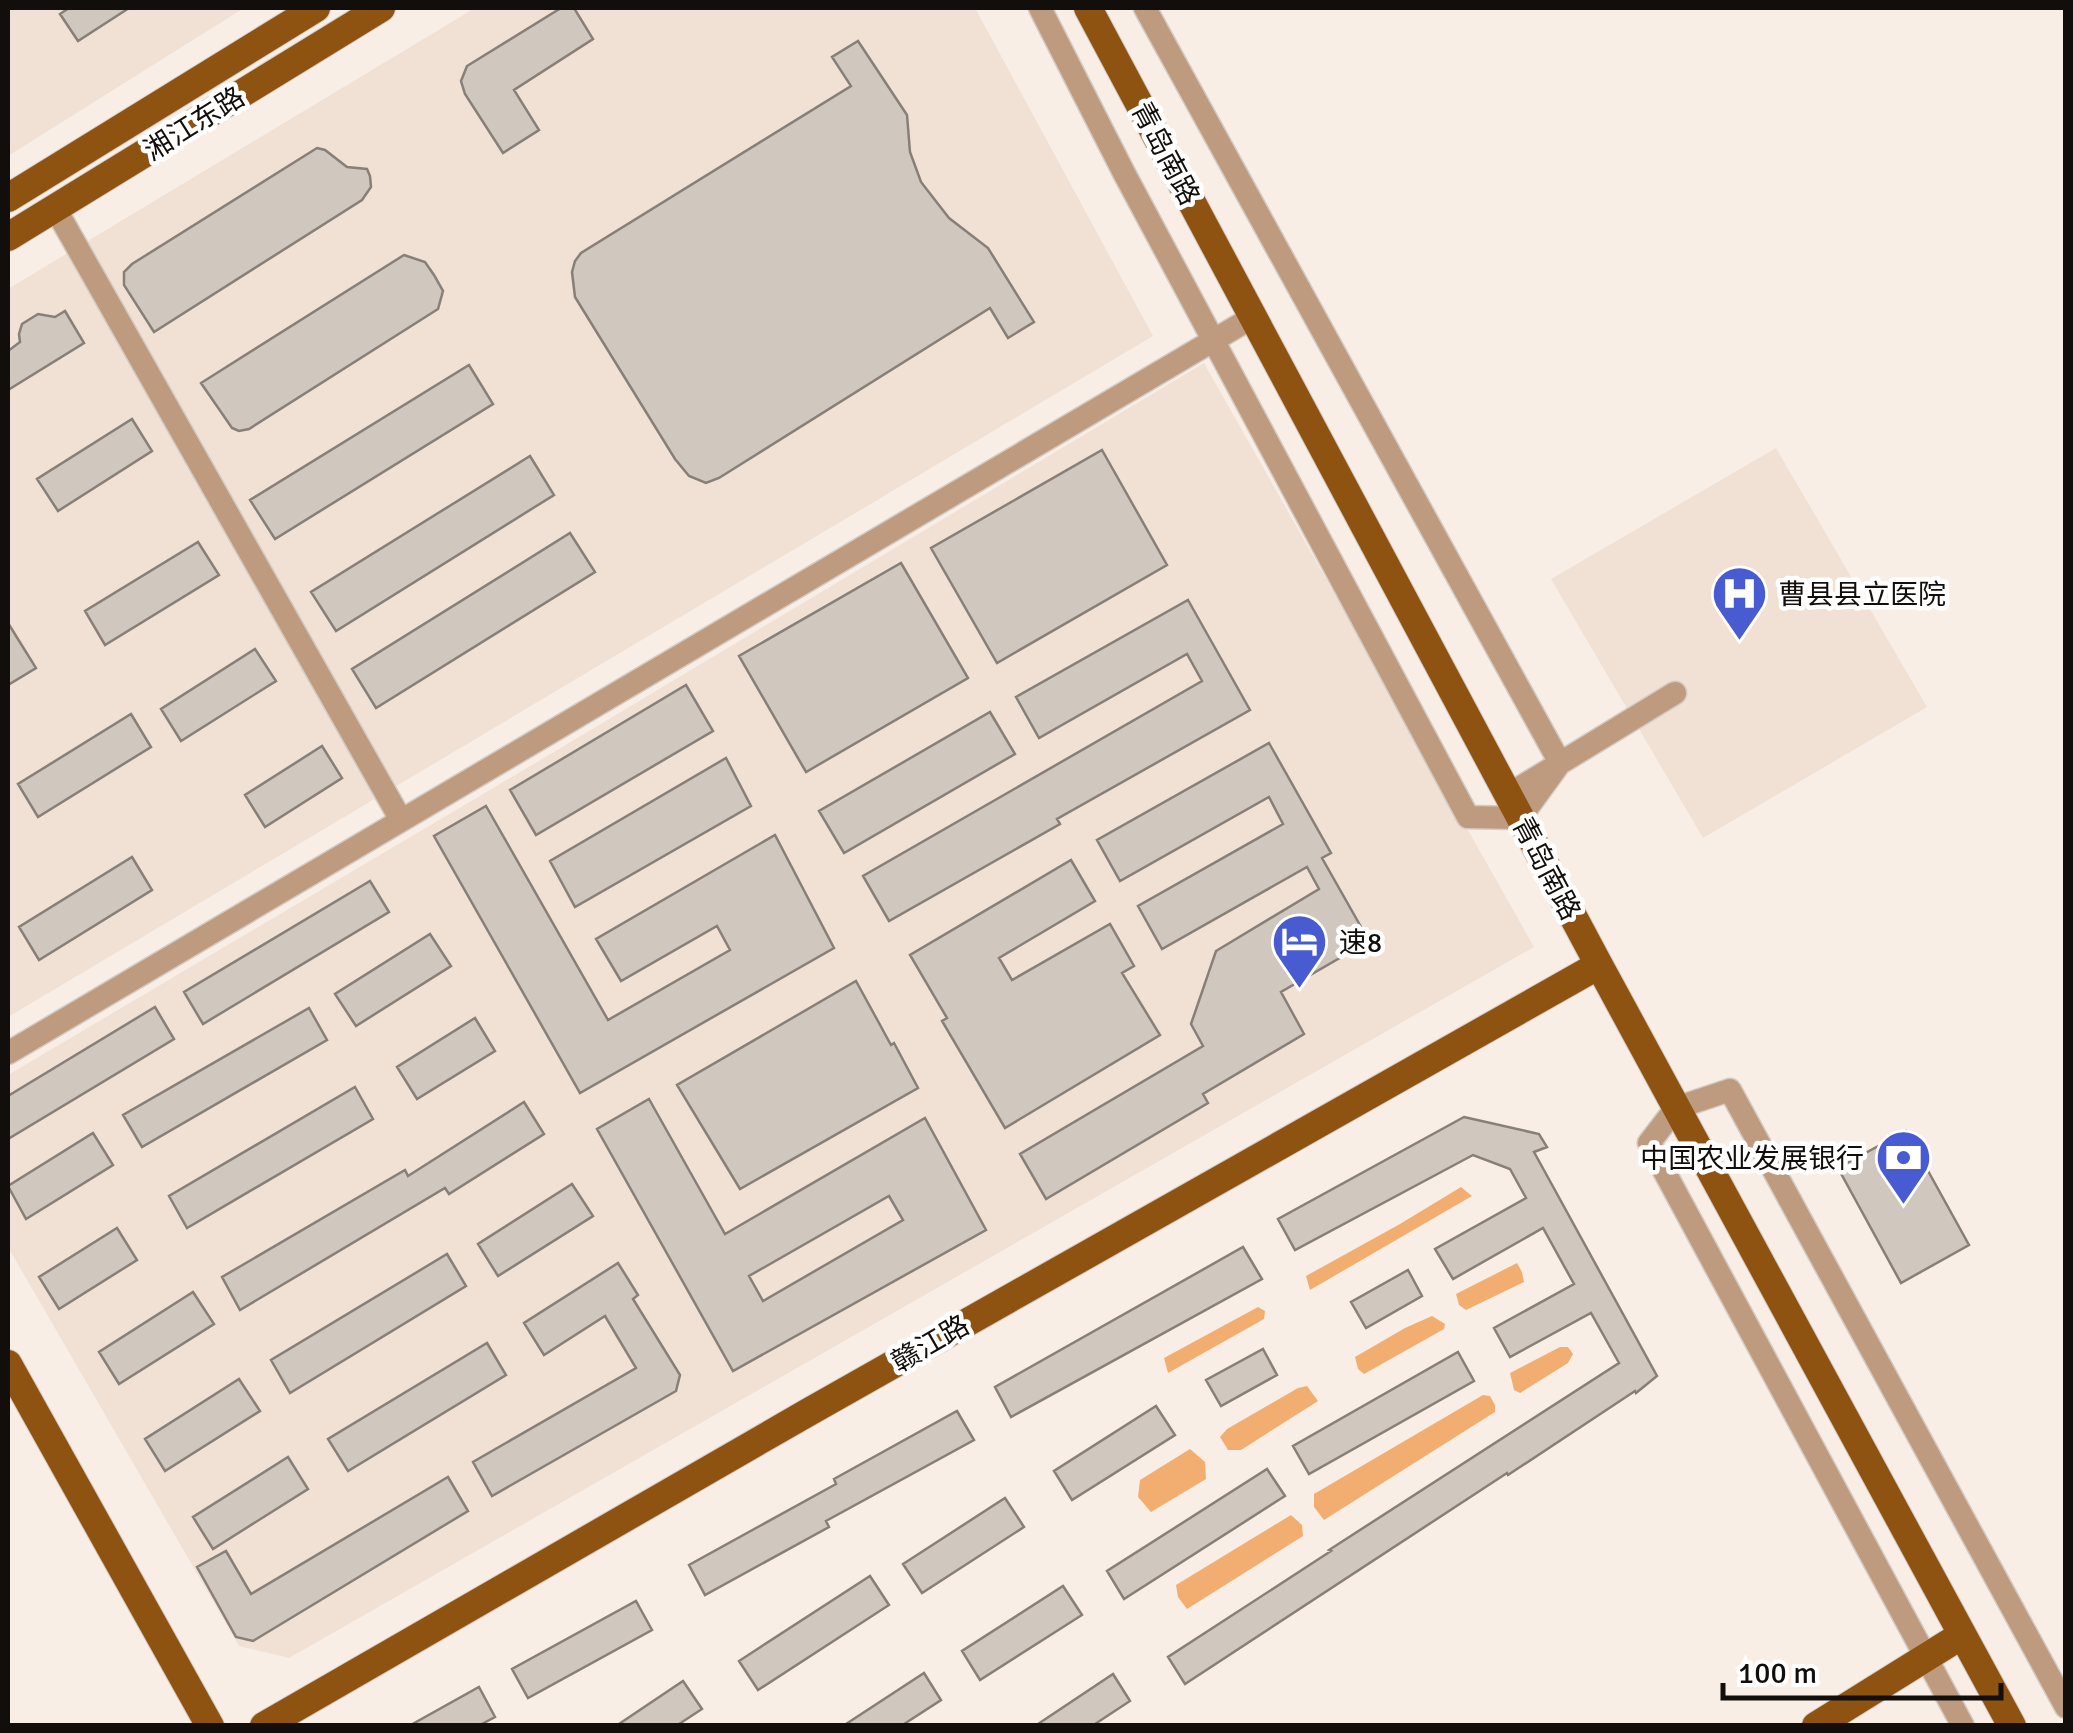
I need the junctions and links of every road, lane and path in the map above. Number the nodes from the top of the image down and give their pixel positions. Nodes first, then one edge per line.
1 (316, 8) edge
2 (381, 8) edge
3 (1040, 8) edge
4 (1088, 8) edge
5 (1145, 8) edge
6 (8, 198) edge
7 (55, 208) junction
8 (8, 238) edge
9 (1253, 317) junction
10 (1213, 340) junction
11 (1675, 693) dead end
12 (1560, 763) junction
13 (1514, 806) junction
14 (401, 820) junction
15 (1599, 965) junction
16 (8, 1053) edge
17 (1676, 1108) junction
18 (8, 1364) edge
19 (1962, 1635) junction
20 (2066, 1707) edge
21 (210, 1726) edge
22 (264, 1726) edge
23 (1816, 1726) edge
24 (1963, 1726) edge
25 (2012, 1726) edge

1 - 6 main road, 湘江东路
2 - 7 main road, 湘江东路
3 - 10 street
4 - 9 main road, 青岛南路
5 - 12 street
7 - 8 main road, 湘江东路
7 - 14 street
9 - 10 street
9 - 13 main road, 青岛南路
10 - 13 street
10 - 14 street
11 - 12 street
12 - 13 street
13 - 15 main road, 青岛南路
14 - 16 street
15 - 17 main road, 青岛南路
15 - 22 main road, 赣江路
17 - 19 main road, 青岛南路
17 - 20 street
17 - 24 street
18 - 21 main road
19 - 23 main road
19 - 25 main road, 青岛南路

